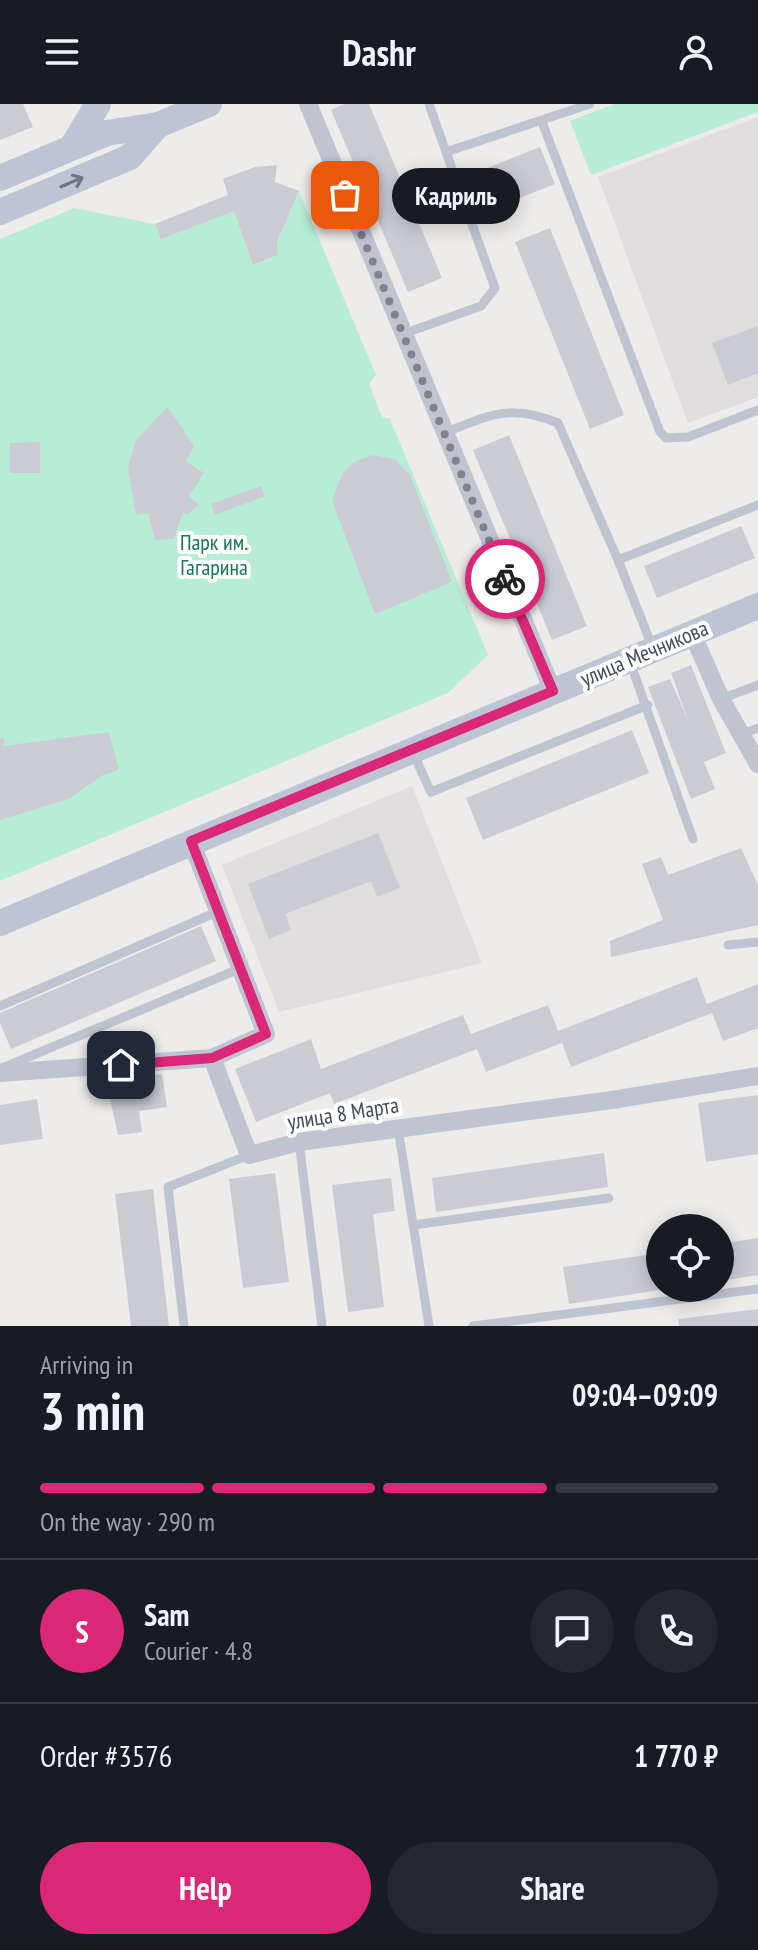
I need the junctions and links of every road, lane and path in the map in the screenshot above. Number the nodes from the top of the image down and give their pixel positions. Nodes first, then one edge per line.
1 (98, 104) edge
2 (209, 104) edge
3 (308, 104) edge
4 (429, 104) edge
5 (590, 104) edge
6 (154, 114) edge
7 (542, 122) junction
8 (72, 147) junction
9 (446, 152) junction
10 (0, 178) edge
11 (0, 212) edge
12 (403, 334) junction
13 (758, 410) edge
14 (444, 433) junction
15 (758, 505) edge
16 (618, 560) junction
17 (758, 606) edge
18 (692, 633) junction
19 (641, 654) junction
20 (758, 685) edge
21 (553, 691) junction
22 (721, 699) junction
23 (648, 705) junction
24 (751, 731) edge
25 (412, 750) junction
26 (758, 764) edge
27 (693, 839) dead end
28 (191, 841) junction
29 (217, 912) junction
30 (0, 923) edge
31 (758, 942) edge
32 (728, 945) dead end
33 (239, 969) junction
34 (0, 1006) edge
35 (212, 1058) junction
36 (0, 1071) edge
37 (758, 1076) edge
38 (398, 1127) junction
39 (299, 1142) junction
40 (249, 1155) junction
41 (609, 1198) dead end
42 (413, 1225) junction
43 (758, 1289) edge
44 (184, 1326) edge
45 (322, 1326) edge
46 (429, 1326) edge
47 (473, 1326) edge

1 - 8 street
2 - 6 street
3 - 12 street
4 - 9 lane
5 - 7 lane
6 - 8 street
11 -> 6 street
7 - 9 lane
7 - 13 lane
8 - 10 street
9 - 12 lane
12 - 14 street
14 - 16 lane
14 - 21 street
15 - 16 lane
16 - 19 lane
17 - 18 street, улица Мечникова
18 - 19 street, улица Мечникова
18 - 22 street
19 - 21 street, улица Мечникова
19 - 23 lane
20 - 22 lane
21 - 25 street, улица Мечникова
22 - 24 street
23 - 25 lane
23 - 27 lane
24 - 26 street
25 - 28 street, улица Мечникова
28 - 29 street
28 - 30 street, улица Мечникова
29 - 33 street
29 - 34 lane
31 - 32 lane
33 - 35 street
33 - 36 lane
35 - 36 street
35 - 40 street
37 - 38 street, улица 8 Марта
38 - 39 street, улица 8 Марта
38 - 42 lane
39 - 40 street, улица 8 Марта
39 - 45 lane
40 - 44 lane
41 - 42 lane
42 - 46 lane
43 - 47 lane

